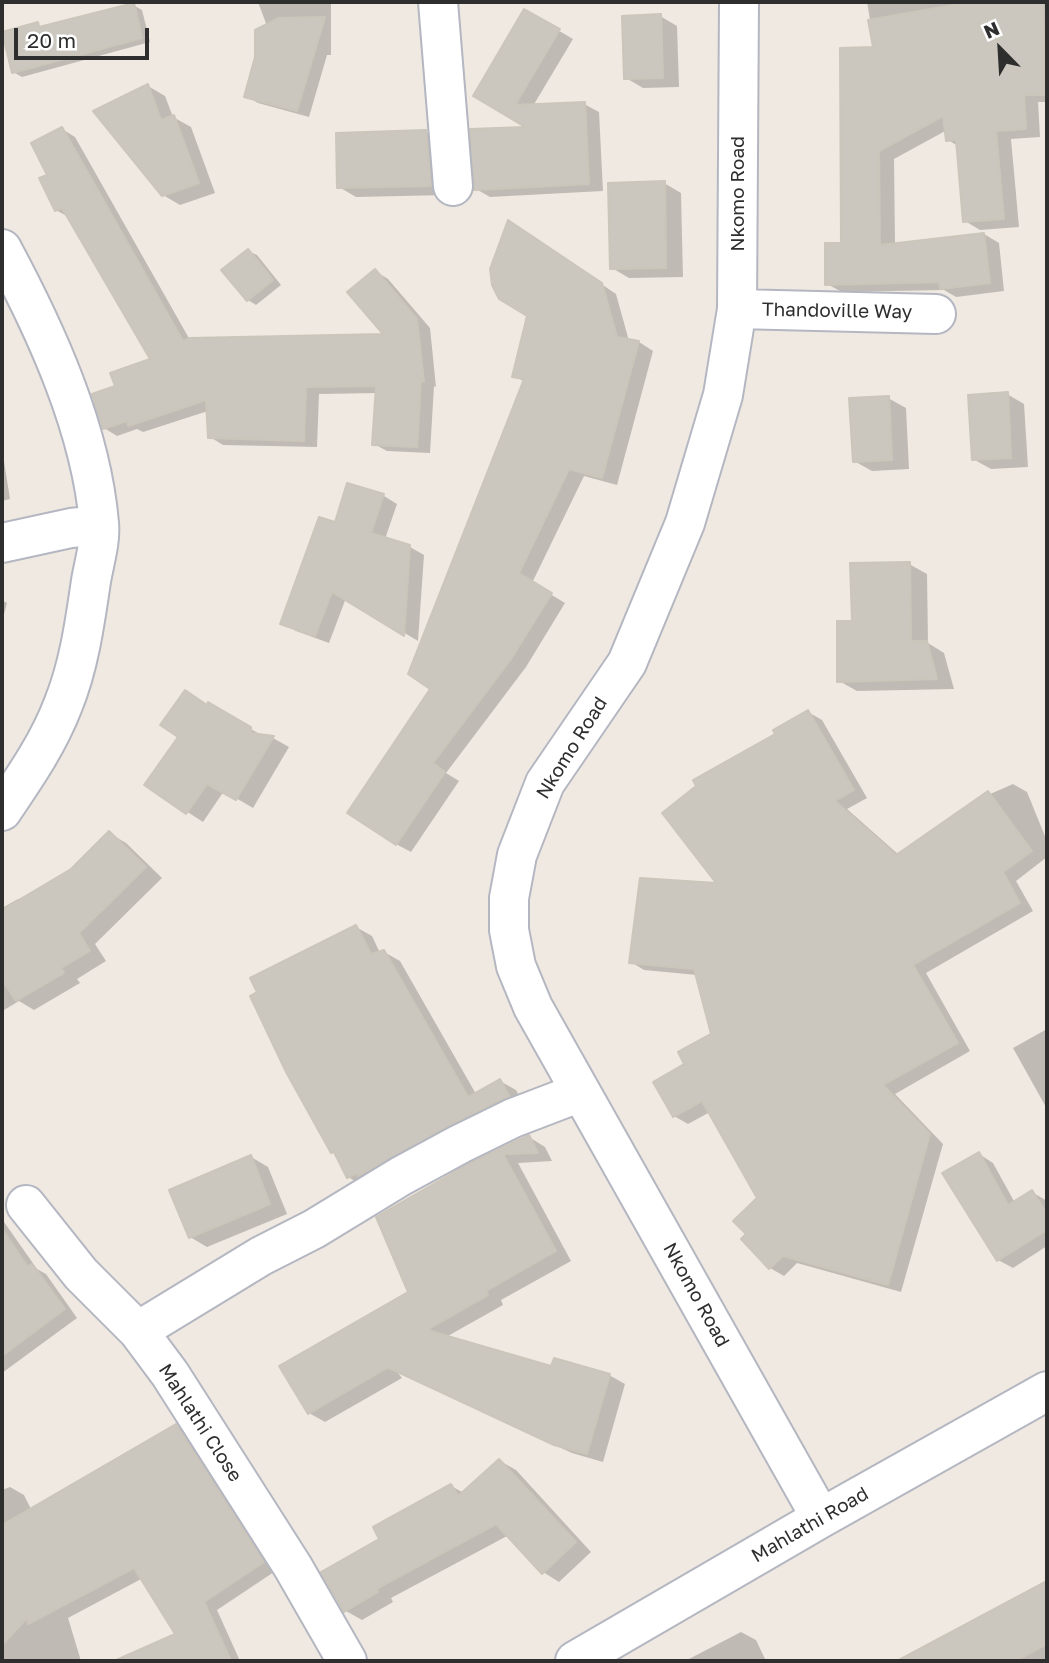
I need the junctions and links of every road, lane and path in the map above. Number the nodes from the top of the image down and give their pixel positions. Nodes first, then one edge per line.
1 (438, 2) edge
2 (739, 2) edge
3 (453, 186) dead end
4 (2, 249) edge
5 (737, 309) junction
6 (936, 314) dead end
7 (99, 525) junction
8 (2, 543) edge
9 (2, 811) edge
10 (581, 1093) junction
11 (26, 1205) dead end
12 (138, 1331) junction
13 (1047, 1391) edge
14 (821, 1518) junction
15 (347, 1661) edge
16 (575, 1661) edge

1 - 3 street
2 - 5 street, Nkomo Road
4 - 7 street
5 - 6 street, Thandoville Way
5 - 10 street, Nkomo Road
7 - 8 street
7 - 9 street
10 - 12 street
10 - 14 street, Nkomo Road
11 - 12 street, Mahlathi Close
12 - 15 street, Mahlathi Close
13 - 14 street, Mahlathi Road
14 - 16 street, Mahlathi Road

